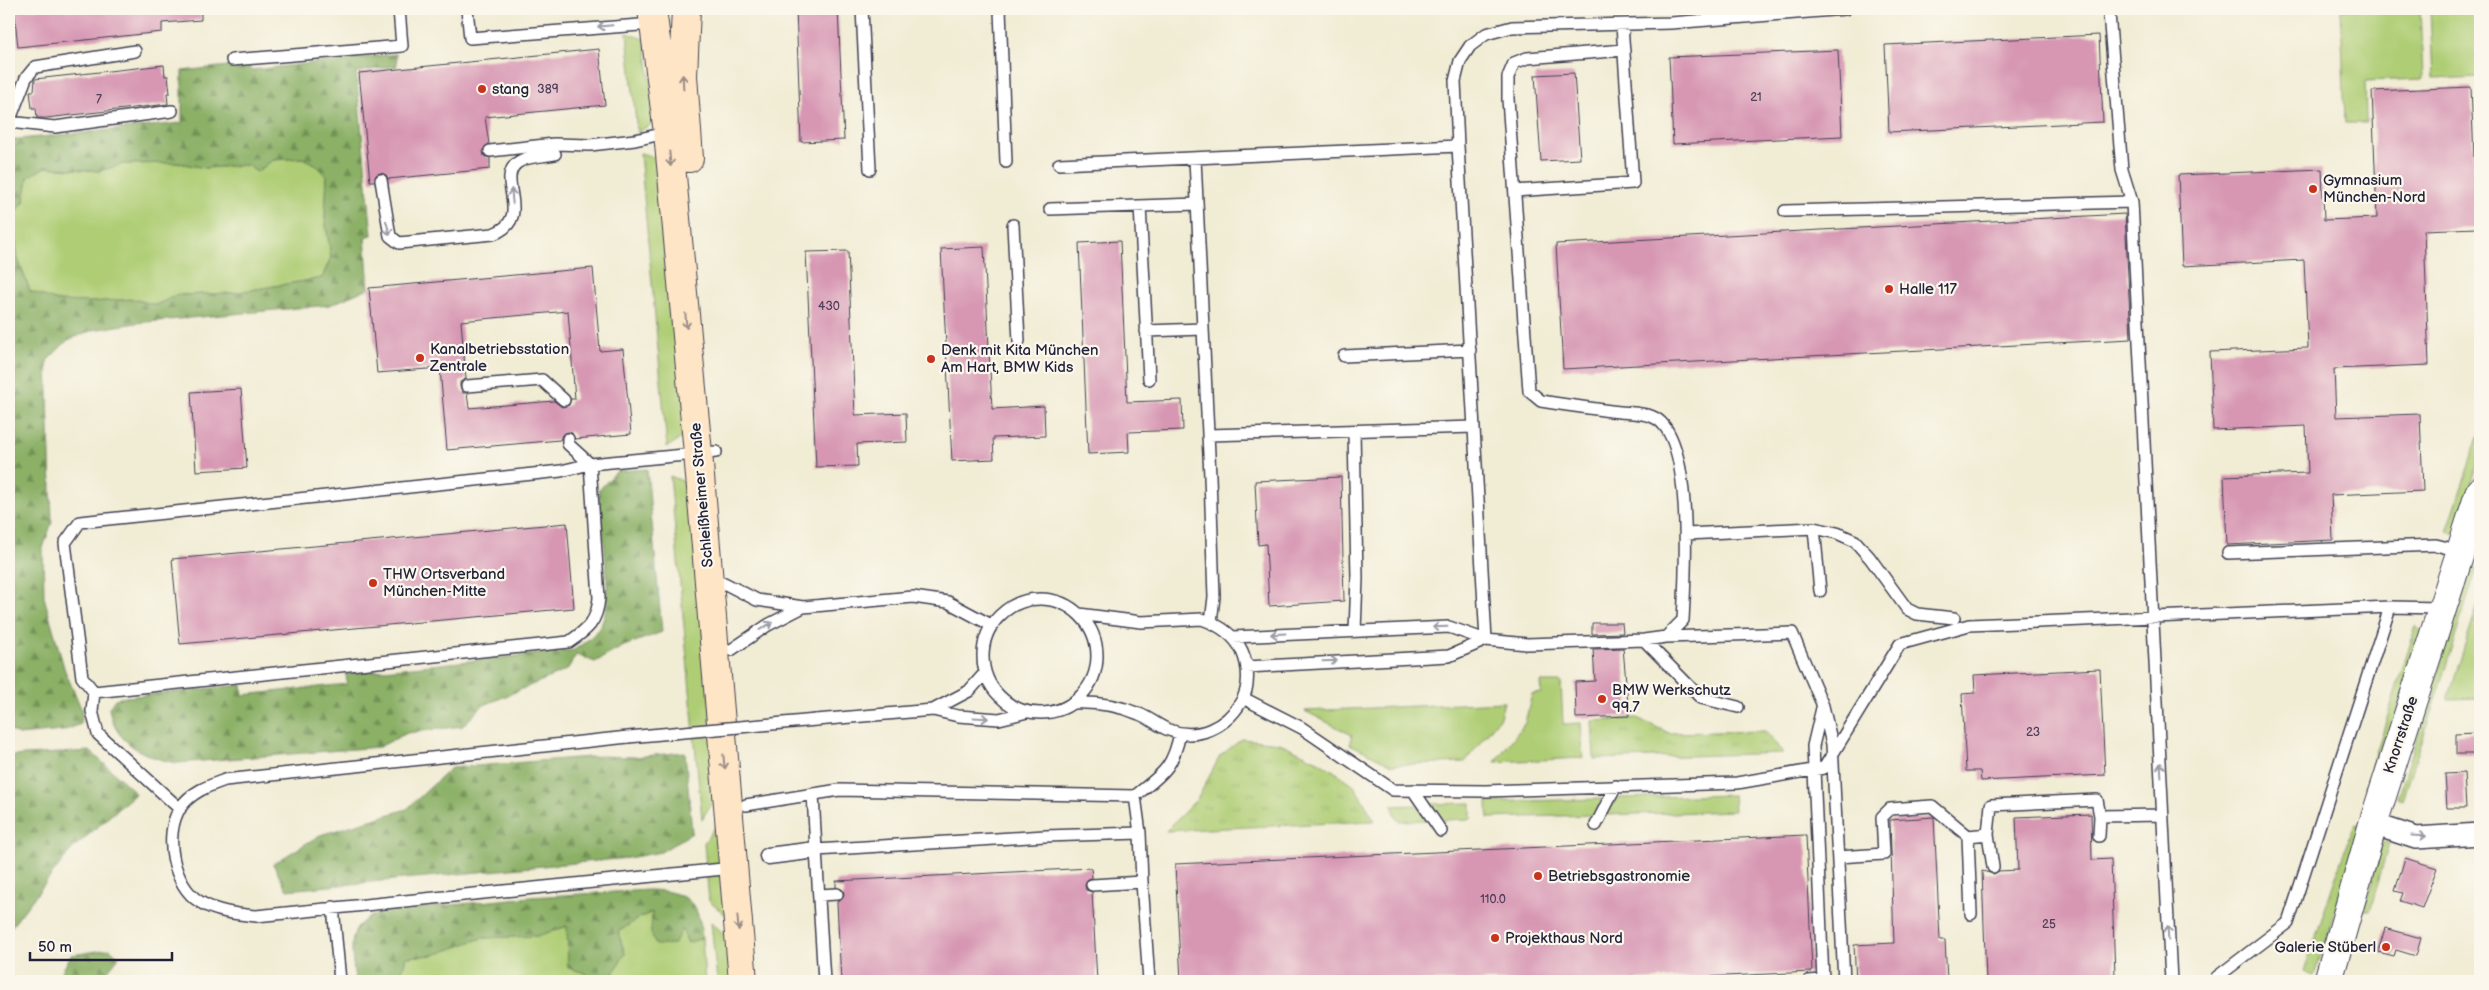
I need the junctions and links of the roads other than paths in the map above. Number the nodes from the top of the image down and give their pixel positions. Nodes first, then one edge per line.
1 (398, 9) edge
2 (467, 9) edge
3 (686, 9) edge
4 (862, 9) edge
5 (1845, 9) edge
6 (2106, 9) edge
7 (1000, 10) dead end
8 (653, 16) edge
9 (1622, 24) junction
10 (1624, 50) junction
11 (135, 51) dead end
12 (232, 60) dead end
13 (172, 112) dead end
14 (9, 122) edge
15 (677, 132) junction
16 (1458, 146) junction
17 (554, 149) junction
18 (490, 151) dead end
19 (1195, 159) junction
20 (1006, 162) dead end
21 (1059, 164) dead end
22 (870, 169) dead end
23 (381, 180) dead end
24 (1515, 191) junction
25 (2132, 202) junction
26 (1197, 204) junction
27 (1140, 206) junction
28 (1050, 209) dead end
29 (1785, 211) dead end
30 (1013, 225) dead end
31 (1203, 329) junction
32 (1146, 332) junction
33 (1019, 341) dead end
34 (1470, 350) junction
35 (1344, 356) dead end
36 (1149, 379) dead end
37 (467, 386) dead end
38 (564, 400) dead end
39 (1474, 427) junction
40 (1354, 431) junction
41 (1208, 434) junction
42 (568, 439) dead end
43 (707, 452) junction
44 (590, 464) junction
45 (2480, 491) edge
46 (1814, 528) junction
47 (1686, 534) junction
48 (2461, 551) junction
49 (2228, 553) dead end
50 (724, 583) junction
51 (1820, 591) dead end
52 (803, 606) junction
53 (2390, 607) junction
54 (2442, 608) junction
55 (1079, 614) junction
56 (1954, 618) dead end
57 (2154, 618) junction
58 (1211, 622) junction
59 (991, 625) junction
60 (1356, 630) junction
61 (1666, 636) junction
62 (1233, 638) junction
63 (1486, 640) junction
64 (1644, 640) junction
65 (731, 650) junction
66 (1247, 667) junction
67 (985, 673) junction
68 (94, 692) junction
69 (1244, 698) junction
70 (1072, 703) junction
71 (1823, 706) junction
72 (1738, 707) dead end
73 (933, 710) junction
74 (1028, 712) junction
75 (1180, 733) junction
76 (1616, 786) junction
77 (1413, 790) junction
78 (813, 794) junction
79 (1136, 796) junction
80 (746, 805) junction
81 (180, 808) junction
82 (2100, 816) junction
83 (2163, 816) junction
84 (2373, 824) junction
85 (1596, 825) dead end
86 (1441, 831) dead end
87 (1140, 833) junction
88 (1988, 834) junction
89 (2480, 834) edge
90 (1968, 836) junction
91 (2099, 836) dead end
92 (816, 850) junction
93 (768, 856) dead end
94 (1838, 857) junction
95 (1993, 867) dead end
96 (733, 868) junction
97 (1142, 882) junction
98 (1092, 885) dead end
99 (837, 894) dead end
100 (819, 895) junction
101 (333, 908) junction
102 (1971, 914) dead end
103 (340, 981) edge
104 (743, 981) edge
105 (762, 981) edge
106 (824, 981) edge
107 (1149, 981) edge
108 (1809, 981) edge
109 (1844, 981) edge
110 (2171, 981) edge
111 (2216, 981) edge
112 (2328, 981) edge

1 - 12 lane
8 -> 2 lane
15 -> 3 main road, Schleißheimer Straße
4 - 22 lane
5 - 9 lane
6 - 25 lane
7 - 20 lane
8 - 15 main road, Schleißheimer Straße
9 - 10 lane
9 - 16 lane
10 - 24 lane
10 - 24 lane
11 - 14 lane
13 - 14 lane
15 - 17 lane
15 - 43 main road, Schleißheimer Straße
16 - 19 lane
16 - 34 lane
17 - 18 lane
23 -> 17 lane
19 - 21 lane
19 - 26 lane
24 - 47 lane
25 - 29 lane
25 - 57 lane
26 - 27 lane
26 - 31 lane
27 - 28 lane
27 - 32 lane
30 - 33 lane
31 - 32 lane
31 - 41 lane
32 - 36 lane
34 - 35 lane
34 - 39 lane
37 - 38 lane
39 - 40 lane
39 - 63 lane
40 - 41 lane
40 - 60 lane
41 - 58 lane
42 - 44 lane
43 - 44 lane
43 - 50 main road, Schleißheimer Straße
43 -> 96 main road, Schleißheimer Straße
44 - 68 lane
44 - 68 lane
45 - 48 street, Knorrstraße
46 - 47 lane
46 - 51 lane
46 - 56 lane
47 - 61 lane
48 - 49 lane
48 - 54 street, Knorrstraße
50 - 52 lane
50 - 65 main road, Schleißheimer Straße
52 - 59 lane
65 -> 52 lane
53 - 54 lane
53 - 57 lane
53 - 111 lane
54 - 84 street, Knorrstraße
55 - 58 lane
55 - 59 lane
55 - 70 lane
57 - 76 lane
83 -> 57 lane
58 - 62 lane
59 - 67 lane
60 -> 62 lane
63 -> 60 lane
61 - 64 lane
61 - 71 lane
62 - 66 lane
63 - 64 lane
66 -> 63 lane
64 - 72 lane
65 - 80 main road, Schleißheimer Straße
66 - 69 lane
67 - 73 lane
67 - 74 lane
68 - 81 lane
69 - 75 lane
69 - 77 lane
70 - 74 lane
70 - 75 lane
71 - 94 lane
71 - 108 lane
73 -> 74 lane
73 - 81 lane, bridge
75 - 79 lane
76 - 77 lane
76 - 85 lane
77 - 86 lane
78 - 79 lane
78 - 80 lane
78 - 92 lane
79 - 87 lane
80 - 105 main road, Schleißheimer Straße
81 - 101 lane
82 - 83 lane
82 - 88 lane
82 - 91 lane
110 -> 83 lane
84 -> 89 street
84 - 112 street, Knorrstraße
87 - 92 lane
87 - 97 lane
88 - 90 lane
88 - 95 lane
90 - 94 lane
90 - 102 lane
92 - 93 street
92 - 100 lane
94 - 109 lane
96 - 101 lane
96 -> 104 main road, Schleißheimer Straße
97 - 98 lane
97 - 107 lane
99 - 100 lane
100 - 106 lane
101 - 103 lane

